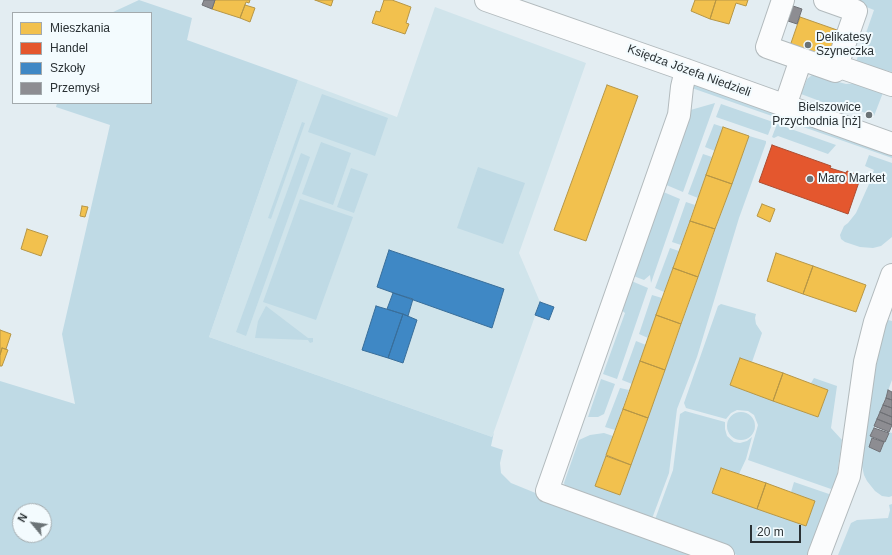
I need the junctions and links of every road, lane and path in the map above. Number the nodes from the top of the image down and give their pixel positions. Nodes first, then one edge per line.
1 (486, 0) edge
2 (783, 0) edge
3 (826, 0) edge
4 (801, 59) junction
5 (837, 66) junction
6 (686, 70) junction
7 (892, 85) edge
8 (785, 106) junction
9 (892, 144) edge
10 (892, 275) edge
11 (723, 555) edge
12 (819, 555) edge

1 - 6 street, Księdza Józefa Niedzieli
2 - 4 street
3 - 5 street
4 - 5 street
4 - 8 street
5 - 7 street
6 - 8 street, Księdza Józefa Niedzieli
6 - 11 street
8 - 9 street, Księdza Józefa Niedzieli
10 - 12 street

